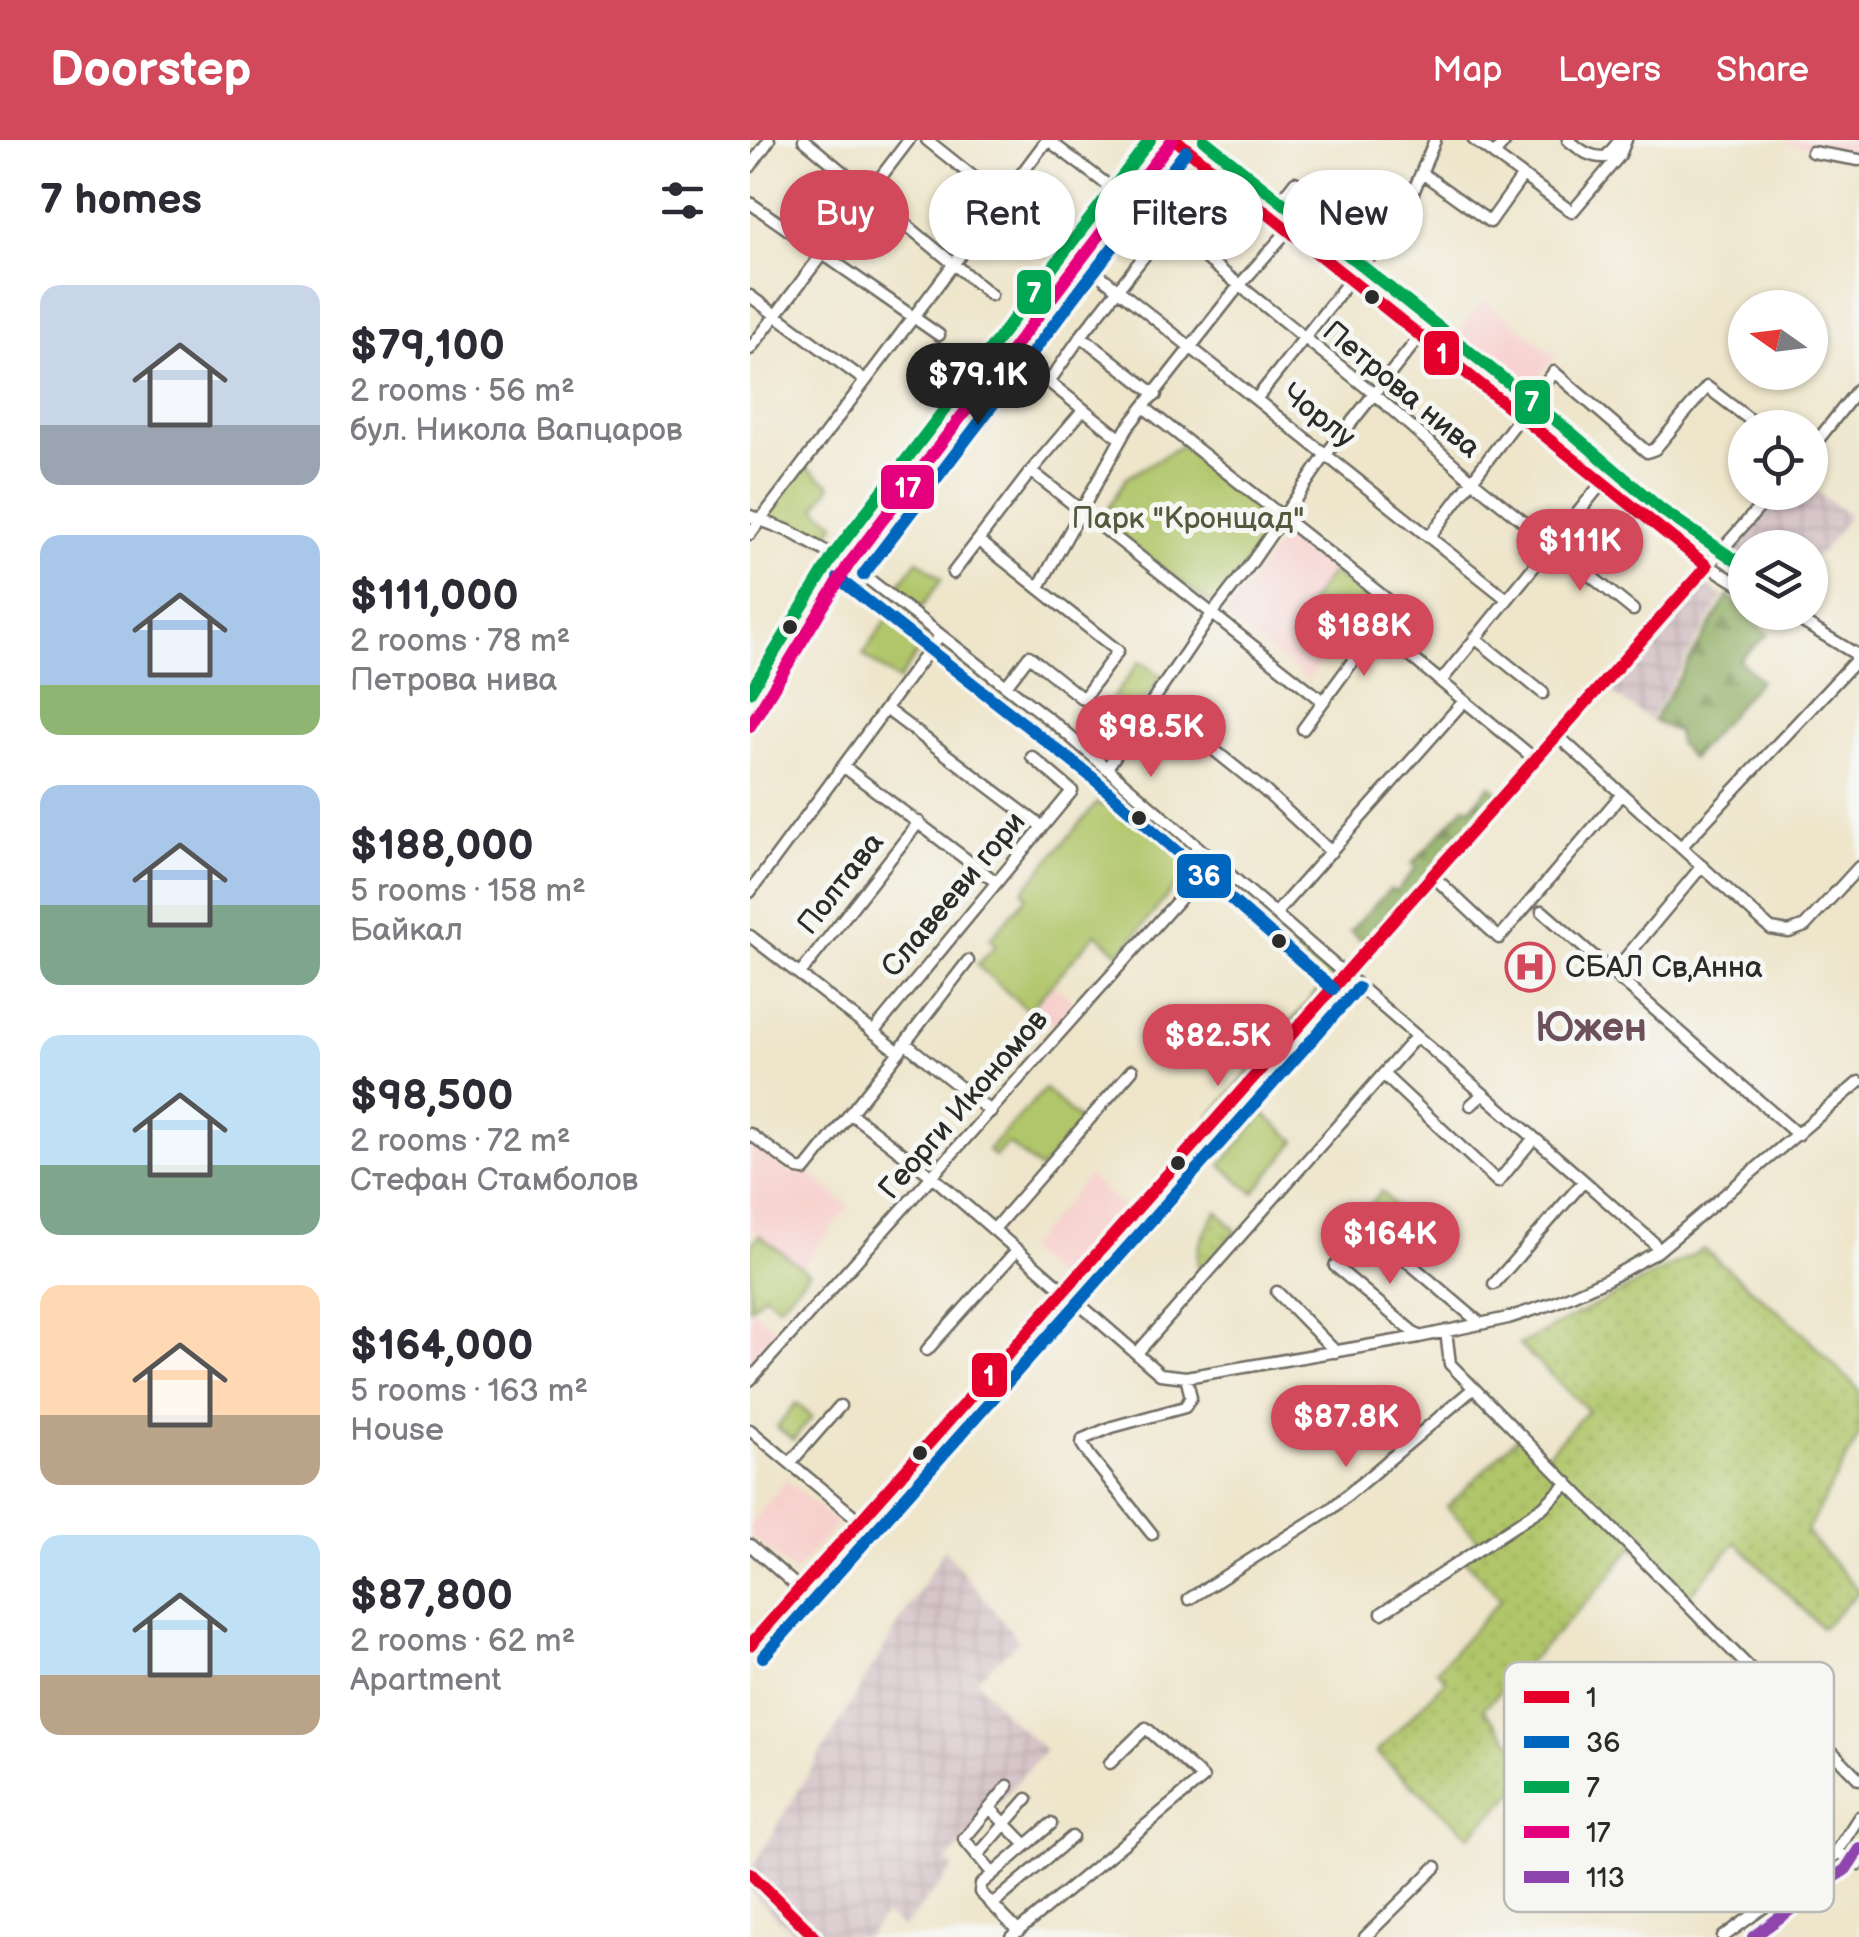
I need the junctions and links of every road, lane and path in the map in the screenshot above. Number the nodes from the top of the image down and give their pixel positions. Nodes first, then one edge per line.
1 (769, 140) edge
2 (804, 140) edge
3 (910, 140) edge
4 (928, 140) edge
5 (1047, 140) edge
6 (1156, 140) edge
7 (1174, 140) edge
8 (1436, 140) edge
9 (1474, 140) edge
10 (1506, 140) edge
11 (1568, 140) edge
12 (1623, 140) edge
13 (1812, 152) dead end
14 (1494, 155) junction
15 (1859, 160) edge
16 (750, 168) edge
17 (1213, 169) joint
18 (842, 170) edge
19 (887, 170) edge
20 (965, 170) edge
21 (1024, 170) edge
22 (1423, 171) edge
23 (1423, 174) edge
24 (1095, 176) edge
25 (1522, 177) junction
26 (1283, 197) edge
27 (750, 203) edge
28 (1270, 214) junction
29 (780, 224) edge
30 (1283, 224) edge
31 (909, 226) edge
32 (1283, 236) edge
33 (819, 260) edge
34 (833, 260) edge
35 (956, 260) edge
36 (1142, 260) edge
37 (1206, 260) edge
38 (1327, 260) edge
39 (1368, 260) edge
40 (953, 264) junction
41 (1097, 273) dead end
42 (1351, 279) junction
43 (1238, 287) junction
44 (1117, 291) junction
45 (991, 294) dead end
46 (750, 296) edge
47 (777, 315) junction
48 (914, 315) junction
49 (1421, 334) junction
50 (938, 335) dead end
51 (1080, 336) junction
52 (1304, 339) junction
53 (1192, 348) junction
54 (750, 349) edge
55 (864, 380) junction
56 (1859, 389) edge
57 (1372, 392) junction
58 (1156, 394) junction
59 (1256, 398) junction
60 (1145, 408) junction
61 (1083, 410) junction
62 (1738, 410) edge
63 (1520, 417) junction
64 (1828, 428) edge
65 (1121, 440) junction
66 (1327, 453) junction
67 (1031, 471) junction
68 (1474, 482) junction
69 (1602, 483) junction
70 (1756, 510) edge
71 (1082, 512) junction
72 (754, 518) edge
73 (1283, 519) junction
74 (750, 534) edge
75 (1430, 536) junction
76 (978, 540) junction
77 (1552, 544) junction
78 (844, 560) junction
79 (1707, 566) junction
80 (953, 573) dead end
81 (1728, 578) edge
82 (1038, 587) junction
83 (1507, 599) junction
84 (1633, 610) dead end
85 (1212, 614) junction
86 (1376, 628) junction
87 (1816, 630) edge
88 (940, 635) junction
89 (1475, 638) junction
90 (1859, 656) edge
91 (1441, 681) junction
92 (1006, 686) junction
93 (1543, 693) dead end
94 (1153, 701) junction
95 (1323, 701) junction
96 (1464, 701) junction
97 (750, 707) edge
98 (886, 709) junction
99 (750, 726) edge
100 (1303, 729) dead end
101 (1558, 736) junction
102 (1032, 757) dead end
103 (1536, 760) junction
104 (843, 766) junction
105 (1108, 768) junction
106 (1622, 794) junction
107 (919, 822) junction
108 (1042, 826) junction
109 (1681, 846) junction
110 (1331, 852) junction
111 (1214, 860) junction
112 (1702, 866) junction
113 (1859, 867) edge
114 (1433, 876) junction
115 (996, 882) junction
116 (750, 892) edge
117 (1542, 911) dead end
118 (1275, 914) junction
119 (750, 936) edge
120 (968, 961) dead end
121 (800, 974) junction
122 (1612, 974) junction
123 (1345, 976) junction
124 (874, 1030) junction
125 (1415, 1038) junction
126 (902, 1048) junction
127 (1132, 1070) dead end
128 (1383, 1074) junction
129 (1859, 1082) edge
130 (1482, 1094) junction
131 (1471, 1105) dead end
132 (991, 1112) junction
133 (850, 1114) junction
134 (750, 1134) edge
135 (1798, 1135) junction
136 (1534, 1138) junction
137 (933, 1177) junction
138 (1584, 1181) junction
139 (994, 1229) junction
140 (1017, 1250) junction
141 (1395, 1251) dead end
142 (1658, 1251) junction
143 (1334, 1266) dead end
144 (1494, 1284) dead end
145 (1063, 1291) junction
146 (1277, 1292) dead end
147 (1481, 1324) junction
148 (1446, 1332) junction
149 (1419, 1337) junction
150 (927, 1350) dead end
151 (1336, 1352) junction
152 (1137, 1353) junction
153 (1186, 1377) junction
154 (750, 1380) edge
155 (1474, 1388) junction
156 (840, 1406) dead end
157 (750, 1430) edge
158 (790, 1463) junction
159 (1568, 1483) junction
160 (860, 1521) junction
161 (1152, 1534) dead end
162 (750, 1544) edge
163 (800, 1589) junction
164 (1189, 1599) dead end
165 (1382, 1613) dead end
166 (750, 1645) edge
167 (1744, 1662) edge
168 (1834, 1754) edge
169 (1110, 1763) dead end
170 (1859, 1779) edge
171 (1008, 1786) dead end
172 (1027, 1798) dead end
173 (990, 1808) junction
174 (1859, 1817) edge
175 (1005, 1824) junction
176 (1051, 1824) dead end
177 (1072, 1838) dead end
178 (1026, 1845) junction
179 (1837, 1852) junction
180 (1015, 1855) junction
181 (1834, 1855) edge
182 (977, 1856) junction
183 (1859, 1864) edge
184 (1436, 1867) dead end
185 (750, 1873) edge
186 (1030, 1873) junction
187 (993, 1874) junction
188 (992, 1904) junction
189 (1758, 1912) edge
190 (1014, 1934) edge
191 (1359, 1935) edge
192 (815, 1937) edge
193 (1723, 1937) edge

1 - 16 street
2 - 18 street
3 - 19 street
4 - 20 street
5 - 21 street
5 - 24 street
6 - 78 street
7 - 17 street
7 - 78 street
8 - 22 street
9 - 14 street
10 - 14 street
11 - 12 street
12 - 25 street
13 - 15 street
14 - 25 street
17 - 28 street
23 - 25 street
26 - 28 street
27 - 29 street
28 - 30 street
31 - 40 street
32 - 43 street
33 - 47 street
34 - 48 street
35 - 40 street
36 - 44 street
37 - 43 street, Петрова нива
38 - 42 street
39 - 42 street
40 - 45 street
40 - 48 street
41 - 44 street, Чорлу
42 - 49 street
42 - 52 street
43 - 52 street, Петрова нива
43 - 53 street
44 - 51 street
44 - 53 street, Чорлу
46 - 47 street
47 - 54 street
47 - 55 street
48 - 50 street
48 - 55 street
49 - 57 street
49 - 63 street
51 - 58 street
51 - 61 street
52 - 57 street, Петрова нива
52 - 59 street
53 - 58 street
53 - 59 street, Чорлу
55 - 72 street
56 - 64 street
57 - 66 street
57 - 68 street, Петрова нива
58 - 60 street
59 - 66 street, Чорлу
60 - 65 street
60 - 73 street
61 - 65 street
61 - 67 street
62 - 63 street
63 - 68 street
63 - 69 street
65 - 71 street
66 - 73 street
66 - 75 street, Чорлу
67 - 71 street
67 - 76 street
68 - 75 street
68 - 77 street, Петрова нива
69 - 77 street
69 - 79 street
70 - 79 street
71 - 82 street
71 - 85 street
72 - 74 street
72 - 78 street
73 - 85 street
73 - 86 street
75 - 83 street, Чорлу
76 - 80 street
76 - 82 street
77 - 83 street
77 - 84 street, Петрова нива
78 - 88 street
78 - 97 street
78 - 99 street
79 - 81 street
79 - 101 street
82 - 92 street
83 - 89 street
85 - 94 street
85 - 95 street
86 - 91 street
86 - 95 street
87 - 90 street
88 - 92 street
88 - 98 street
89 - 91 street
89 - 93 street
90 - 109 street
91 - 96 street
92 - 105 street
94 - 105 street
94 - 110 street
95 - 100 street
96 - 103 street
96 - 110 street
98 - 104 street
98 - 108 street
101 - 103 street
101 - 106 street
102 - 108 street, Славееви гори
103 - 114 street
104 - 107 street
104 - 116 street
105 - 111 street
106 - 109 street
106 - 114 street
107 - 115 street
107 - 121 street, Полтава
108 - 115 street, Славееви гори
109 - 112 street
110 - 118 street
111 - 118 street
111 - 132 street, Георги Икономов
112 - 113 street
112 - 122 street
114 - 123 street
115 - 124 street, Славееви гори
117 - 122 street
118 - 123 street
119 - 121 street
120 - 126 street
121 - 124 street
122 - 135 street
123 - 125 street
123 - 145 street
124 - 126 street
125 - 128 street
125 - 130 street
126 - 132 street
126 - 133 street
127 - 139 street
128 - 136 street
128 - 152 street
129 - 135 street
130 - 131 street
130 - 136 street
132 - 137 street, Георги Икономов
133 - 134 street
133 - 137 street
135 - 142 street
136 - 138 street
137 - 139 street
137 - 154 street, Георги Икономов
138 - 142 street
138 - 144 street
139 - 140 street
140 - 145 street
140 - 150 street
141 - 147 street
142 - 147 street
143 - 149 street
145 - 152 street
145 - 160 street
146 - 151 street
147 - 148 street
148 - 149 street
148 - 155 street
149 - 151 street
151 - 153 street
152 - 153 street
153 - 161 street
155 - 159 street
155 - 164 street
156 - 158 street
157 - 158 street
158 - 160 street
159 - 165 street
159 - 167 street
160 - 163 street
162 - 163 street
163 - 166 street
168 - 170 street
169 - 190 street
171 - 173 street
172 - 175 street
173 - 175 street
173 - 182 street
174 - 179 street
175 - 178 street
175 - 182 street
176 - 178 street
177 - 186 street
178 - 180 street
179 - 181 street
179 - 183 street
180 - 186 street
180 - 187 street
182 - 187 street
184 - 191 street
185 - 192 main road
186 - 188 street
187 - 188 street
188 - 190 street
189 - 193 street

